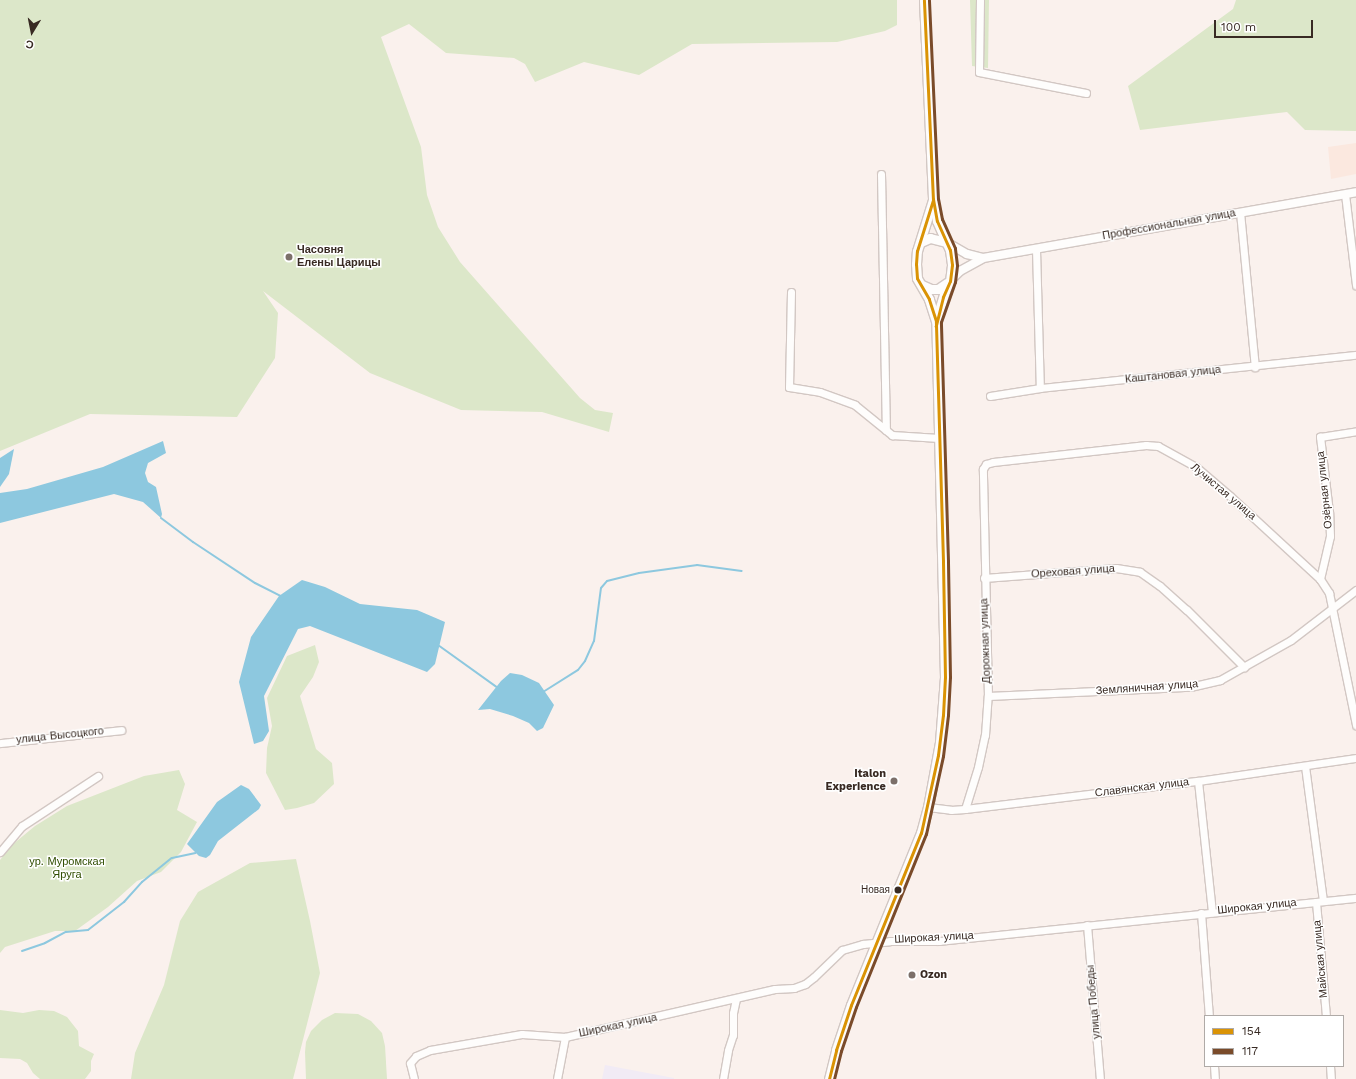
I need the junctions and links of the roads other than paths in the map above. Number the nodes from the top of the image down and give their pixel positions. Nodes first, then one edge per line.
1 (924, 0) edge
2 (980, 0) edge
3 (1086, 93) dead end
4 (881, 174) dead end
5 (1356, 192) edge
6 (1345, 194) junction
7 (933, 200) junction
8 (1240, 212) junction
9 (921, 242) junction
10 (946, 242) junction
11 (1036, 249) junction
12 (983, 258) junction
13 (950, 281) junction
14 (922, 285) junction
15 (1356, 285) edge
16 (791, 292) dead end
17 (936, 321) junction
18 (1356, 355) edge
19 (1255, 367) junction
20 (1040, 388) junction
21 (990, 396) dead end
22 (886, 430) junction
23 (1356, 431) edge
24 (939, 438) junction
25 (983, 469) joint
26 (984, 578) junction
27 (1320, 579) junction
28 (1356, 590) edge
29 (1332, 608) junction
30 (1244, 667) junction
31 (988, 696) junction
32 (1356, 725) edge
33 (120, 730) dead end
34 (0, 743) edge
35 (1356, 758) edge
36 (1305, 766) junction
37 (98, 776) dead end
38 (1198, 781) junction
39 (928, 807) junction
40 (965, 809) junction
41 (0, 852) edge
42 (1356, 898) edge
43 (1320, 901) junction
44 (1212, 912) junction
45 (1201, 913) junction
46 (1087, 925) junction
47 (877, 942) junction
48 (736, 999) junction
49 (1209, 1015) edge
50 (1326, 1015) edge
51 (565, 1037) junction
52 (1214, 1067) edge
53 (1330, 1067) edge
54 (414, 1079) edge
55 (557, 1079) edge
56 (723, 1079) edge
57 (829, 1079) edge
58 (1100, 1079) edge
59 (1215, 1079) edge
60 (1331, 1079) edge

1 - 7 main road
2 - 3 street
4 - 22 street
5 - 6 street, Профессиональная улица
6 - 8 street, Профессиональная улица
6 - 15 street
7 - 9 main road
7 - 10 main road
8 - 11 street, Профессиональная улица
8 - 19 street
9 - 10 main road
9 - 14 main road
10 - 12 street
10 - 13 main road
11 - 12 street, Профессиональная улица
11 - 20 street
12 - 13 street
13 - 14 main road
13 - 17 main road
14 - 17 main road
16 - 22 street
17 - 24 main road
18 - 19 street, Каштановая улица
19 - 20 street, Каштановая улица
20 - 21 street, Каштановая улица
22 - 24 street
23 - 27 street, Озёрная улица
24 - 39 main road
25 - 26 street, Дорожная улица
25 - 27 street, Лучистая улица
26 - 30 street, Ореховая улица
26 - 31 street, Дорожная улица
27 - 29 street, Лучистая улица
28 - 29 street, Земляничная улица
29 - 30 street, Земляничная улица
29 - 32 street, Лучистая улица
30 - 31 street, Земляничная улица
31 - 40 street, Дорожная улица
33 - 34 street, улица Высоцкого
35 - 36 street, Славянская улица
36 - 38 street, Славянская улица
36 - 43 street, Майская улица
37 - 41 street
38 - 40 street, Славянская улица
38 - 44 street
39 - 40 street, Славянская улица
39 - 47 main road
42 - 43 street, Широкая улица
43 - 44 street, Широкая улица
43 - 50 street, Майская улица
44 - 45 street, Широкая улица
45 - 46 street, Широкая улица
45 - 49 street
46 - 47 street, Широкая улица
46 - 58 street, улица Победы
47 - 48 street, Широкая улица
47 - 57 main road
48 - 51 street, Широкая улица
48 - 56 street
51 - 54 street, Широкая улица
51 - 55 street
52 - 59 street
53 - 60 street

